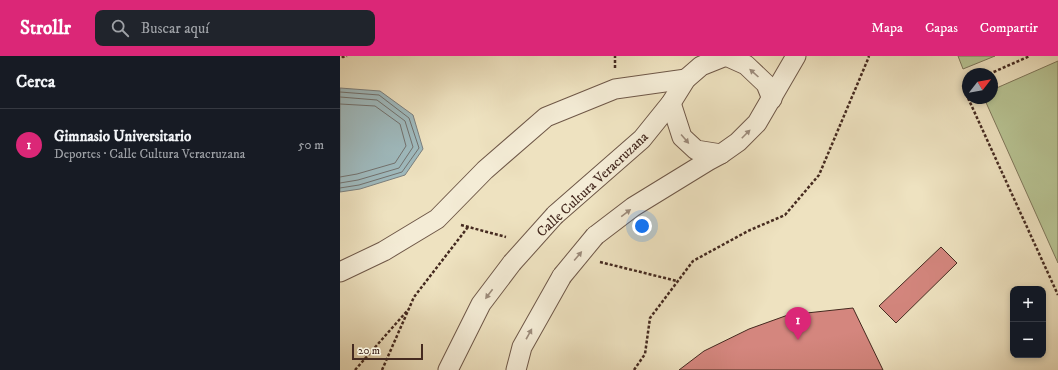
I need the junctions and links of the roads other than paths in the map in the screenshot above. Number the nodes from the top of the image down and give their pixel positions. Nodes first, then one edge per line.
1 (726, 56) edge
2 (796, 56) edge
3 (686, 79) junction
4 (772, 99) junction
5 (671, 103) junction
6 (721, 154) junction
7 (340, 272) edge
8 (448, 370) edge
9 (516, 370) edge

1 - 3 street, Calle Cultura Veracruzana
4 -> 1 street
2 - 4 street
3 - 5 street, Calle Cultura Veracruzana
3 - 7 street
6 -> 4 street
5 -> 6 street
5 -> 8 street, Calle Cultura Veracruzana, bridge
9 -> 6 street, bridge

